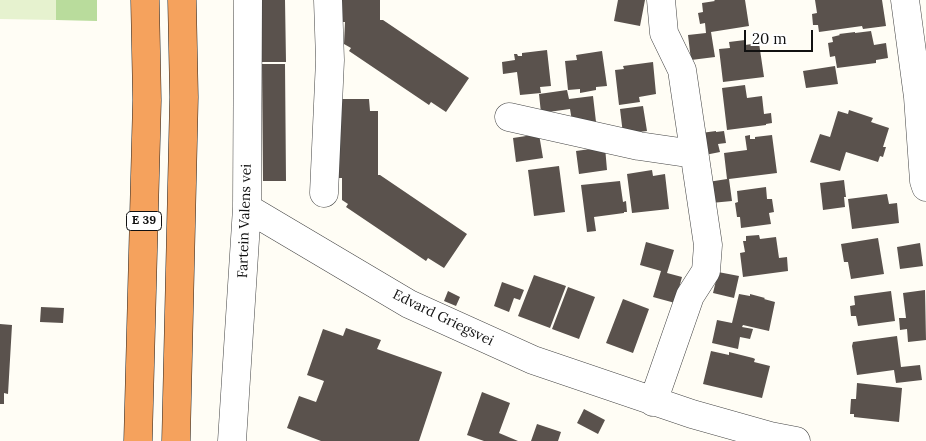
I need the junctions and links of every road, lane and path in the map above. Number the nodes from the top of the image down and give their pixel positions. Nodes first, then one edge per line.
1 (145, 0) edge
2 (182, 0) edge
3 (248, 0) edge
4 (328, 0) edge
5 (661, 0) edge
6 (906, 0) edge
7 (509, 117) dead end
8 (694, 154) junction
9 (926, 187) edge
10 (324, 193) dead end
11 (247, 208) junction
12 (653, 402) junction
13 (138, 441) edge
14 (176, 441) edge
15 (232, 441) edge
16 (796, 441) edge

1 - 13 highway, E 39
2 - 14 highway, E 39
3 - 11 street, Fartein Valens vei
4 - 10 street
5 - 8 street
6 - 9 street
7 - 8 street
8 - 12 street
11 - 12 street, Edvard Griegsvei
11 - 15 street, Fartein Valens vei
12 - 16 street, Edvard Griegsvei

